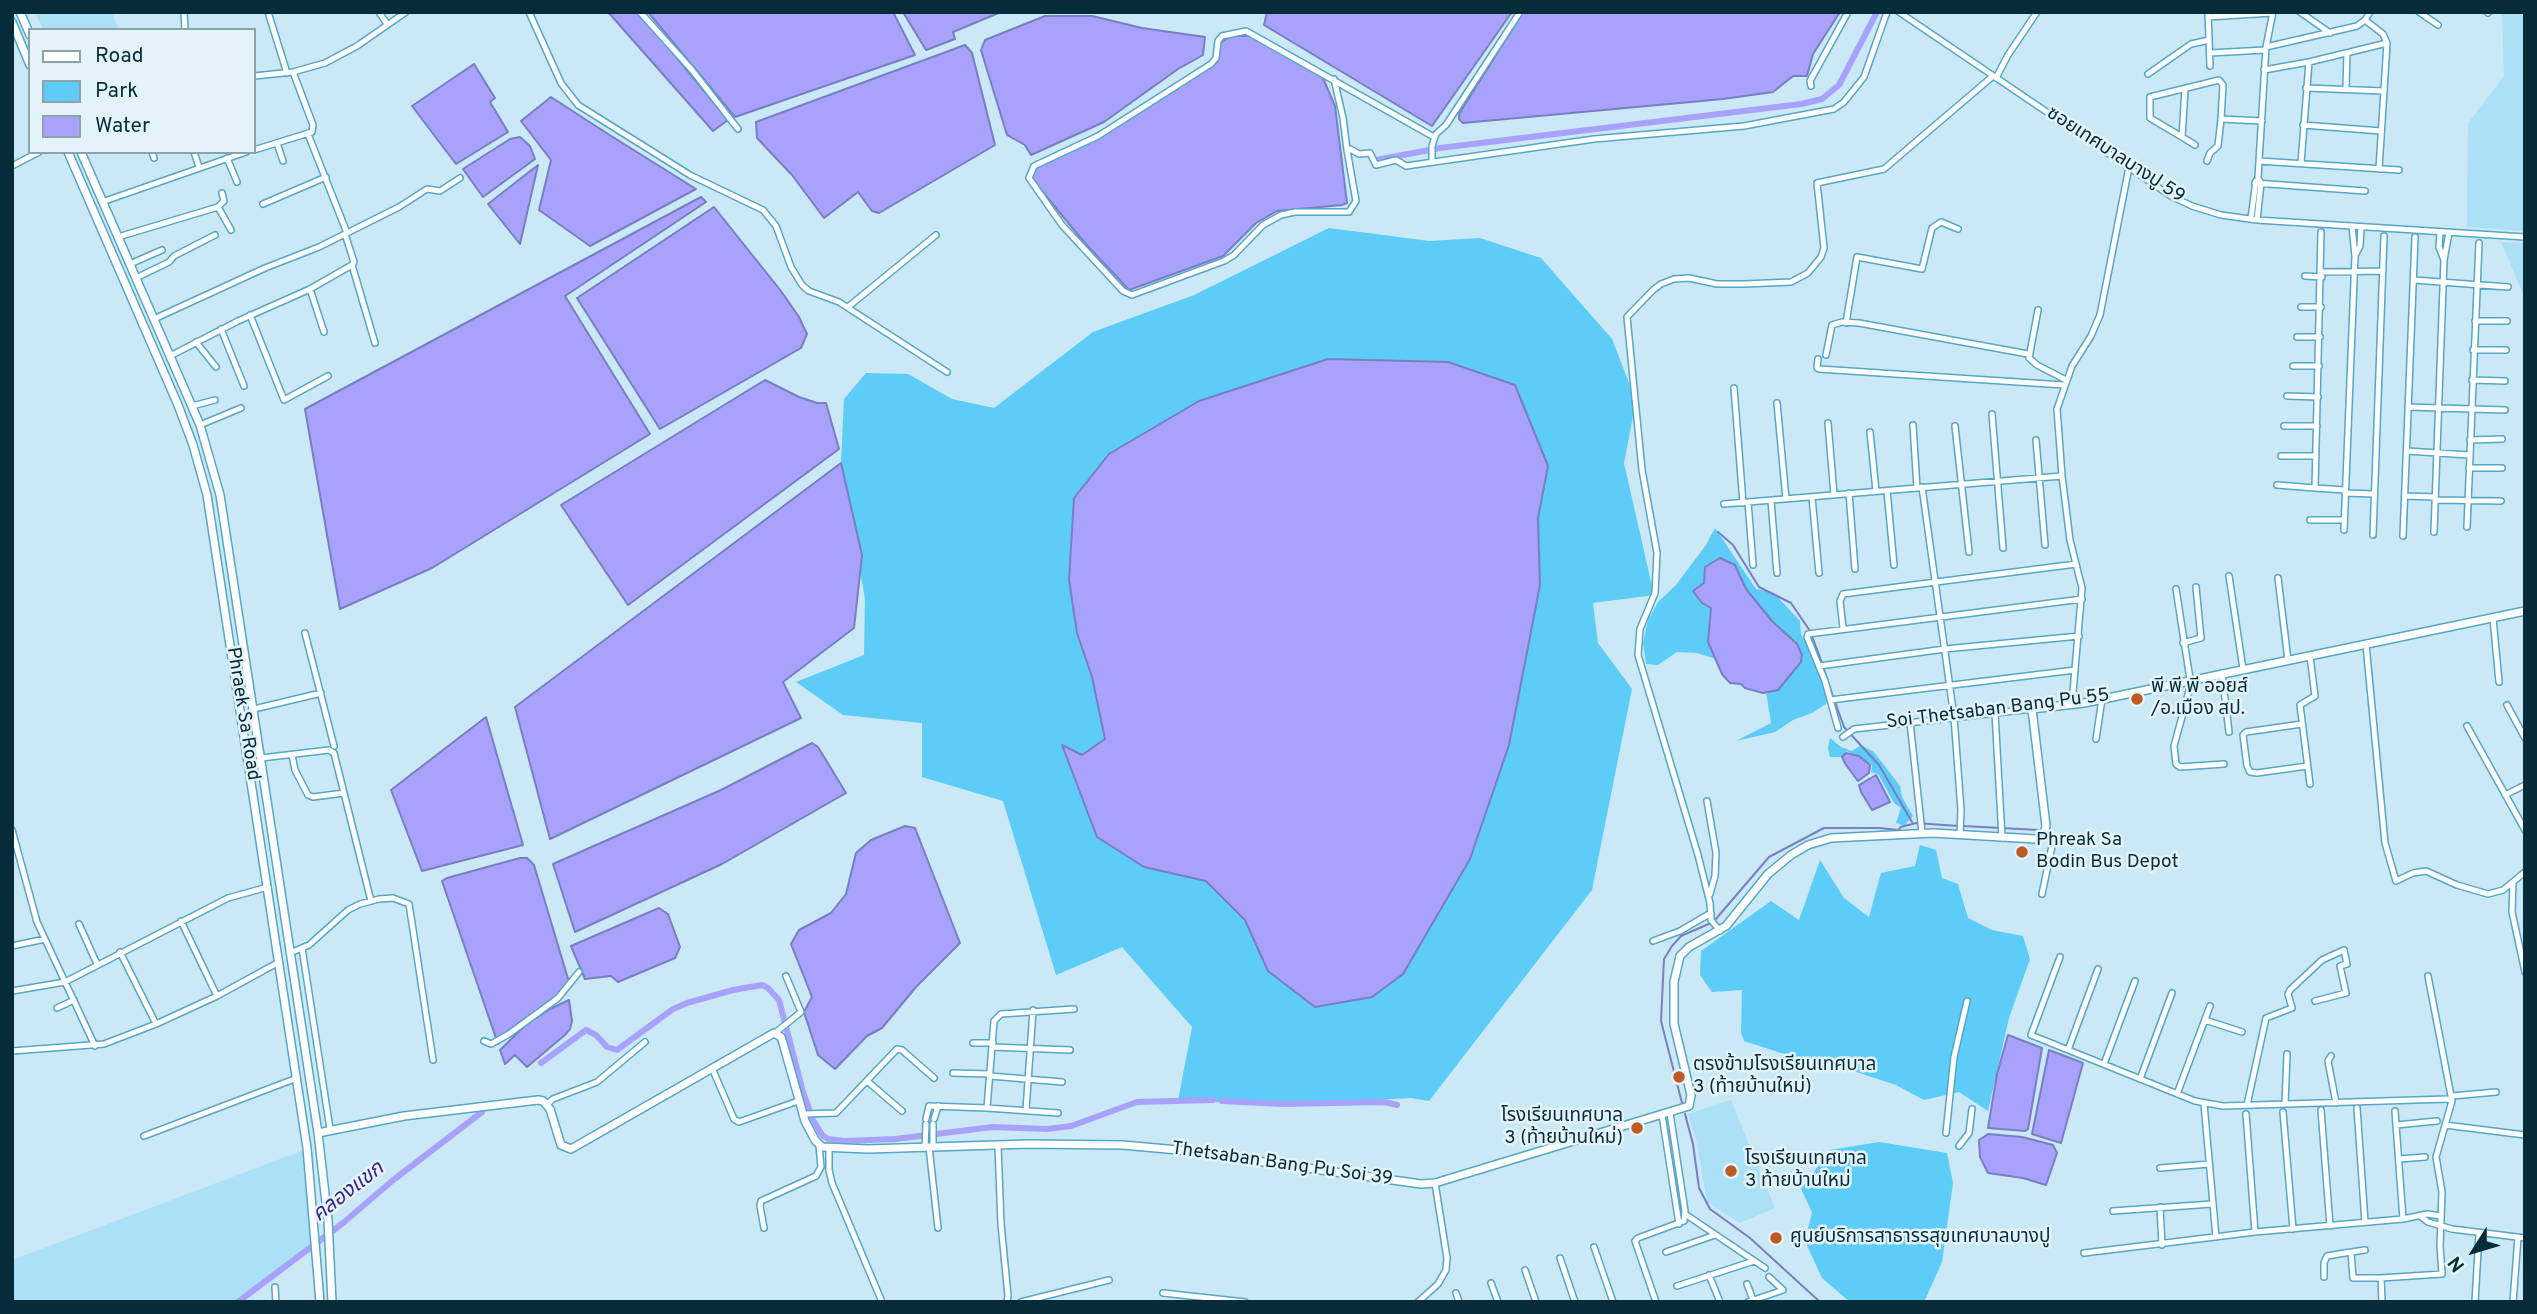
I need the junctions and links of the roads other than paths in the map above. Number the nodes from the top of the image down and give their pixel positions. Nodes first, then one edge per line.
1 (20, 12) edge
2 (268, 12) edge
3 (379, 12) edge
4 (406, 12) edge
5 (529, 12) edge
6 (640, 12) edge
7 (1520, 12) edge
8 (1848, 12) edge
9 (1887, 12) edge
10 (1899, 12) edge
11 (2037, 12) edge
12 (2300, 12) edge
13 (2370, 12) edge
14 (2272, 13) edge
15 (2424, 14) edge
16 (2208, 15) edge
17 (2365, 20) junction
18 (12, 22) edge
19 (387, 24) junction
20 (2438, 25) dead end
21 (28, 30) edge
22 (2330, 33) junction
23 (2209, 40) junction
24 (2388, 43) junction
25 (2266, 48) junction
26 (2347, 52) junction
27 (2210, 53) junction
28 (28, 60) edge
29 (2309, 62) junction
30 (2210, 66) dead end
31 (2264, 70) junction
32 (290, 72) junction
33 (2148, 74) dead end
34 (256, 76) edge
35 (1995, 77) junction
36 (1334, 79) junction
37 (1811, 86) dead end
38 (2306, 88) junction
39 (2346, 88) junction
40 (2185, 89) junction
41 (2384, 91) junction
42 (2221, 119) junction
43 (2262, 121) junction
44 (2303, 125) junction
45 (738, 129) dead end
46 (2381, 131) junction
47 (308, 134) junction
48 (1434, 137) junction
49 (2182, 137) junction
50 (277, 143) junction
51 (2195, 145) dead end
52 (256, 149) edge
53 (1347, 150) junction
54 (35, 154) edge
55 (69, 154) edge
56 (82, 154) edge
57 (195, 154) edge
58 (240, 154) edge
59 (227, 158) junction
60 (283, 161) dead end
61 (2207, 161) dead end
62 (2259, 161) junction
63 (1432, 162) junction
64 (2301, 163) junction
65 (12, 166) edge
66 (199, 167) junction
67 (2129, 167) junction
68 (2379, 169) junction
69 (2399, 170) dead end
70 (326, 177) junction
71 (460, 178) dead end
72 (2258, 181) junction
73 (237, 183) dead end
74 (2365, 191) dead end
75 (222, 193) dead end
76 (102, 202) junction
77 (263, 204) dead end
78 (218, 207) junction
79 (2254, 219) junction
80 (2352, 226) junction
81 (2361, 227) junction
82 (1958, 229) dead end
83 (230, 230) dead end
84 (2321, 232) dead end
85 (2440, 232) junction
86 (346, 233) junction
87 (2449, 233) junction
88 (215, 235) dead end
89 (936, 235) dead end
90 (2384, 236) dead end
91 (118, 237) junction
92 (2415, 237) dead end
93 (2525, 237) edge
94 (2479, 243) dead end
95 (162, 250) dead end
96 (2355, 256) junction
97 (2444, 260) junction
98 (130, 264) junction
99 (352, 265) junction
100 (2354, 271) junction
101 (2383, 271) junction
102 (2322, 274) junction
103 (2305, 276) dead end
104 (136, 278) junction
105 (2414, 281) junction
106 (2443, 283) junction
107 (2477, 286) junction
108 (2508, 287) dead end
109 (310, 289) junction
110 (848, 307) junction
111 (2301, 307) dead end
112 (2321, 307) junction
113 (2038, 310) dead end
114 (250, 315) junction
115 (153, 319) junction
116 (2474, 321) junction
117 (2507, 321) dead end
118 (1846, 323) junction
119 (221, 329) junction
120 (324, 332) dead end
121 (2298, 337) dead end
122 (2320, 337) junction
123 (196, 342) junction
124 (375, 343) dead end
125 (2473, 350) junction
126 (2506, 350) dead end
127 (2028, 354) junction
128 (1826, 355) dead end
129 (170, 356) junction
130 (1818, 359) dead end
131 (2293, 366) dead end
132 (2319, 366) junction
133 (216, 367) dead end
134 (947, 372) dead end
135 (328, 376) dead end
136 (2472, 380) junction
137 (2505, 381) dead end
138 (2065, 383) junction
139 (244, 386) dead end
140 (1734, 388) dead end
141 (2287, 396) dead end
142 (2318, 397) junction
143 (215, 400) dead end
144 (1777, 403) dead end
145 (192, 406) junction
146 (2408, 407) junction
147 (240, 408) dead end
148 (2439, 408) junction
149 (2471, 410) junction
150 (2505, 410) dead end
151 (1992, 414) dead end
152 (1828, 423) dead end
153 (200, 425) junction
154 (1913, 425) dead end
155 (1955, 426) dead end
156 (2284, 426) dead end
157 (2317, 426) junction
158 (1870, 432) dead end
159 (2502, 439) dead end
160 (2036, 440) dead end
161 (2470, 440) junction
162 (2407, 452) junction
163 (2437, 453) junction
164 (2281, 456) dead end
165 (2316, 456) junction
166 (2469, 456) junction
167 (2469, 468) junction
168 (2502, 468) dead end
169 (2062, 476) junction
170 (2039, 478) junction
171 (1998, 481) junction
172 (1960, 483) junction
173 (2277, 485) dead end
174 (1919, 487) junction
175 (2315, 488) junction
176 (1876, 491) junction
177 (1887, 491) junction
178 (2345, 492) junction
179 (1849, 493) junction
180 (2374, 494) junction
181 (1834, 495) junction
182 (2405, 496) junction
183 (1812, 497) junction
184 (2435, 498) junction
185 (1786, 499) junction
186 (1771, 500) junction
187 (2467, 500) junction
188 (2501, 501) dead end
189 (1745, 502) junction
190 (1724, 504) dead end
191 (2310, 520) dead end
192 (2344, 520) junction
193 (2467, 527) dead end
194 (2344, 530) dead end
195 (2434, 532) dead end
196 (2373, 535) dead end
197 (2403, 536) dead end
198 (2045, 544) dead end
199 (2003, 548) dead end
200 (1969, 552) dead end
201 (2076, 564) junction
202 (1753, 565) dead end
203 (1894, 565) dead end
204 (1855, 569) dead end
205 (1777, 573) dead end
206 (1819, 573) dead end
207 (2229, 576) dead end
208 (2278, 578) dead end
209 (1935, 582) junction
210 (2196, 587) dead end
211 (2176, 589) dead end
212 (2082, 599) junction
213 (2525, 611) edge
214 (1940, 617) junction
215 (2493, 618) junction
216 (1843, 628) junction
217 (305, 633) dead end
218 (2079, 636) junction
219 (2183, 643) junction
220 (2366, 645) junction
221 (1945, 649) junction
222 (2310, 656) junction
223 (2288, 660) junction
224 (1821, 666) junction
225 (2243, 669) junction
226 (2075, 670) junction
227 (2222, 673) junction
228 (2191, 679) junction
229 (2499, 682) dead end
230 (1950, 684) junction
231 (321, 693) junction
232 (1833, 699) junction
233 (2102, 699) junction
234 (2072, 704) junction
235 (2507, 705) dead end
236 (254, 709) junction
237 (2032, 709) junction
238 (1995, 713) junction
239 (1954, 717) junction
240 (1910, 722) junction
241 (2302, 724) junction
242 (2467, 726) dead end
243 (1838, 728) dead end
244 (2230, 732) dead end
245 (1846, 734) dead end
246 (2525, 738) edge
247 (2096, 739) dead end
248 (334, 746) dead end
249 (292, 755) junction
250 (261, 758) junction
251 (2224, 764) dead end
252 (2307, 766) junction
253 (263, 774) junction
254 (251, 776) junction
255 (2310, 784) dead end
256 (2525, 785) edge
257 (344, 793) junction
258 (2505, 795) junction
259 (1707, 801) dead end
260 (12, 830) edge
261 (1922, 830) junction
262 (2525, 830) edge
263 (1960, 832) junction
264 (2002, 832) junction
265 (2045, 832) junction
266 (2525, 872) edge
267 (2513, 883) junction
268 (268, 887) junction
269 (2042, 894) dead end
270 (1709, 897) junction
271 (371, 901) junction
272 (1711, 913) junction
273 (181, 921) junction
274 (79, 924) dead end
275 (1715, 925) junction
276 (45, 939) junction
277 (1653, 941) dead end
278 (12, 946) edge
279 (302, 948) junction
280 (120, 952) junction
281 (290, 953) junction
282 (2060, 957) dead end
283 (279, 962) junction
284 (97, 964) junction
285 (2098, 969) dead end
286 (579, 972) dead end
287 (2525, 972) edge
288 (786, 976) dead end
289 (2428, 976) dead end
290 (2134, 981) dead end
291 (65, 982) junction
292 (12, 991) edge
293 (2172, 993) dead end
294 (217, 996) junction
295 (74, 1000) junction
296 (1967, 1001) dead end
297 (2315, 1001) dead end
298 (2210, 1006) dead end
299 (57, 1008) dead end
300 (1074, 1009) dead end
301 (1033, 1010) junction
302 (2205, 1020) junction
303 (156, 1024) junction
304 (2242, 1032) dead end
305 (775, 1033) junction
306 (484, 1041) dead end
307 (645, 1042) dead end
308 (973, 1044) dead end
309 (993, 1045) junction
310 (95, 1046) junction
311 (1032, 1049) junction
312 (2068, 1050) junction
313 (12, 1051) edge
314 (1070, 1051) dead end
315 (2287, 1054) dead end
316 (2331, 1056) dead end
317 (433, 1060) dead end
318 (2104, 1064) junction
319 (712, 1069) junction
320 (953, 1073) dead end
321 (990, 1075) junction
322 (297, 1078) junction
323 (934, 1078) dead end
324 (1029, 1079) junction
325 (2140, 1079) junction
326 (867, 1081) junction
327 (1062, 1082) dead end
328 (2496, 1092) dead end
329 (2176, 1094) junction
330 (2452, 1099) junction
331 (798, 1101) junction
332 (2336, 1103) junction
333 (2204, 1104) junction
334 (2285, 1104) junction
335 (546, 1105) junction
336 (2247, 1105) junction
337 (938, 1106) junction
338 (987, 1108) junction
339 (2357, 1108) dead end
340 (1972, 1109) dead end
341 (1026, 1110) junction
342 (2321, 1110) dead end
343 (901, 1111) dead end
344 (2283, 1111) dead end
345 (2395, 1111) dead end
346 (1058, 1113) dead end
347 (803, 1114) junction
348 (1666, 1114) junction
349 (2246, 1114) dead end
350 (2437, 1121) dead end
351 (2396, 1125) junction
352 (2448, 1125) junction
353 (330, 1129) junction
354 (318, 1133) junction
355 (1946, 1133) dead end
356 (2525, 1135) edge
357 (144, 1136) dead end
358 (819, 1145) junction
359 (998, 1146) junction
360 (1959, 1146) dead end
361 (929, 1147) junction
362 (829, 1148) junction
363 (2425, 1157) dead end
364 (2399, 1159) junction
365 (2208, 1164) junction
366 (2160, 1168) dead end
367 (1435, 1182) junction
368 (2211, 1204) junction
369 (2160, 1206) junction
370 (2113, 1211) dead end
371 (1685, 1214) junction
372 (2420, 1216) junction
373 (2441, 1216) junction
374 (2403, 1219) junction
375 (2365, 1222) junction
376 (1679, 1224) junction
377 (2330, 1226) junction
378 (2442, 1226) junction
379 (764, 1228) dead end
380 (938, 1228) dead end
381 (2293, 1229) junction
382 (2255, 1233) junction
383 (2479, 1234) junction
384 (1715, 1235) junction
385 (2216, 1237) junction
386 (2521, 1238) edge
387 (2162, 1245) junction
388 (1594, 1247) dead end
389 (2365, 1250) dead end
390 (1666, 1252) dead end
391 (2351, 1252) junction
392 (2084, 1253) dead end
393 (1560, 1258) dead end
394 (1754, 1261) junction
395 (1765, 1268) dead end
396 (1525, 1270) dead end
397 (1709, 1275) junction
398 (1769, 1277) dead end
399 (2325, 1277) dead end
400 (2381, 1278) junction
401 (1109, 1280) dead end
402 (1491, 1283) dead end
403 (1747, 1284) dead end
404 (1677, 1286) dead end
405 (275, 1287) dead end
406 (1163, 1293) dead end
407 (1456, 1293) dead end
408 (1751, 1301) edge
409 (276, 1302) edge
410 (320, 1302) edge
411 (332, 1302) edge
412 (882, 1302) edge
413 (1007, 1302) edge
414 (1021, 1302) edge
415 (1245, 1302) edge
416 (1418, 1302) edge
417 (1459, 1302) edge
418 (1498, 1302) edge
419 (1536, 1302) edge
420 (1575, 1302) edge
421 (1614, 1302) edge
422 (1656, 1302) edge
423 (1720, 1302) edge
424 (2382, 1302) edge
425 (2475, 1302) edge
426 (2512, 1302) edge

1 - 21 street
2 - 32 street
3 - 19 street
4 - 19 street
5 - 110 street
6 - 45 street
7 - 48 street
8 - 37 street
9 - 63 street
10 - 35 street, ซอยเทศบาลบางปู 59
11 - 35 street
12 - 22 street
13 - 17 street
14 - 16 street
14 - 25 street
15 - 20 street
16 - 23 street
17 - 22 street
17 - 24 street
18 - 28 street
19 - 32 street
22 - 25 street
23 - 27 street
23 - 33 street
24 - 26 street
24 - 41 street
25 - 27 street
25 - 31 street
26 - 29 street
26 - 39 street
27 - 30 street
29 - 31 street
29 - 38 street
31 - 43 street
32 - 34 street
32 - 47 street
35 - 67 street, ซอยเทศบาลบางปู 59
35 - 270 street
36 - 48 street
36 - 53 street
36 - 53 street
38 - 39 street
38 - 44 street
39 - 41 street
40 - 42 street
40 - 49 street
40 - 49 street
41 - 46 street
42 - 43 street
42 - 61 street
43 - 62 street
44 - 46 street
44 - 64 street
46 - 68 street
47 - 50 street
47 - 70 street
48 - 63 street
49 - 51 street
50 - 52 street
50 - 60 street
53 - 63 street
54 - 65 street
55 - 254 street, Phraek Sa Road
56 - 76 street, Phraek Sa Road
57 - 66 street
58 - 59 street
59 - 66 street
59 - 73 street
62 - 64 street
62 - 72 street
64 - 68 street
66 - 76 street
67 - 79 street, ซอยเทศบาลบางปู 59
67 - 138 street
68 - 69 street
70 - 77 street
70 - 86 street
71 - 86 street
72 - 74 street
72 - 79 street
75 - 78 street
76 - 91 street, Phraek Sa Road
78 - 83 street
78 - 91 street
79 - 80 street, ซอยเทศบาลบางปู 59
80 - 81 street, ซอยเทศบาลบางปู 59
80 - 96 street
81 - 85 street, ซอยเทศบาลบางปู 59
81 - 96 street
82 - 118 street
84 - 102 street
85 - 87 street, ซอยเทศบาลบางปู 59
85 - 97 street
86 - 99 street
86 - 115 street
87 - 93 street, ซอยเทศบาลบางปู 59
87 - 97 street
88 - 104 street
89 - 110 street
90 - 101 street
91 - 98 street, Phraek Sa Road
92 - 105 street
94 - 107 street
95 - 98 street
96 - 100 street
97 - 106 street
98 - 104 street, Phraek Sa Road
99 - 109 street
99 - 124 street
100 - 101 street
100 - 102 street
100 - 178 street
101 - 180 street
102 - 103 street
102 - 112 street
104 - 115 street, Phraek Sa Road
105 - 106 street
105 - 146 street
106 - 107 street
106 - 148 street
107 - 108 street
107 - 116 street
109 - 114 street
109 - 120 street
110 - 134 street
111 - 112 street
112 - 122 street
113 - 127 street
114 - 119 street
114 - 135 street
115 - 129 street, Phraek Sa Road
116 - 117 street
116 - 125 street
118 - 127 street
118 - 128 street
119 - 123 street
119 - 139 street
121 - 122 street
122 - 132 street
123 - 129 street
123 - 133 street
125 - 126 street
125 - 136 street
127 - 138 street
129 - 145 street, Phraek Sa Road
130 - 138 street
131 - 132 street
132 - 142 street
136 - 137 street
136 - 149 street
138 - 169 street
140 - 189 street
141 - 142 street
142 - 157 street
143 - 145 street
144 - 185 street
145 - 153 street, Phraek Sa Road
146 - 148 street
146 - 162 street
147 - 153 street
148 - 149 street
148 - 163 street
149 - 150 street
149 - 161 street
151 - 171 street
152 - 181 street
153 - 236 street, Phraek Sa Road
154 - 174 street
155 - 172 street
156 - 157 street
157 - 165 street
158 - 176 street
159 - 161 street
160 - 170 street
161 - 166 street
162 - 163 street
162 - 182 street
163 - 166 street
163 - 184 street
164 - 165 street
165 - 175 street
166 - 167 street
167 - 168 street
167 - 187 street
169 - 170 street
169 - 201 street
170 - 171 street
170 - 198 street
171 - 172 street
171 - 199 street
172 - 174 street
172 - 200 street
173 - 175 street
174 - 177 street
174 - 209 street
175 - 178 street
176 - 177 street
176 - 179 street
177 - 203 street
178 - 180 street
178 - 192 street
179 - 181 street
179 - 204 street
180 - 196 street
181 - 183 street
182 - 184 street
182 - 197 street
183 - 185 street
183 - 206 street
184 - 187 street
184 - 195 street
185 - 186 street
186 - 189 street
186 - 205 street
187 - 188 street
187 - 193 street
189 - 190 street
189 - 202 street
191 - 192 street
192 - 194 street
201 - 209 street
201 - 212 street
207 - 225 street
208 - 223 street
209 - 214 street
209 - 216 street
210 - 219 street
211 - 219 street
212 - 214 street
212 - 218 street
213 - 215 street, Soi Thetsaban Bang Pu 55
214 - 216 street
214 - 221 street
215 - 220 street, Soi Thetsaban Bang Pu 55
215 - 229 street
216 - 224 street
217 - 231 street
218 - 221 street
218 - 226 street
219 - 228 street
220 - 222 street, Soi Thetsaban Bang Pu 55
220 - 267 street
221 - 224 street
221 - 230 street
222 - 223 street, Soi Thetsaban Bang Pu 55
222 - 241 street
223 - 225 street, Soi Thetsaban Bang Pu 55
224 - 232 street
225 - 227 street, Soi Thetsaban Bang Pu 55
226 - 230 street
226 - 234 street
227 - 228 street, Soi Thetsaban Bang Pu 55
227 - 244 street
228 - 233 street, Soi Thetsaban Bang Pu 55
228 - 251 street
230 - 232 street
230 - 239 street
231 - 236 street
231 - 248 street
232 - 243 street
233 - 234 street, Soi Thetsaban Bang Pu 55
233 - 247 street
234 - 237 street, Soi Thetsaban Bang Pu 55
235 - 246 street
236 - 250 street, Phraek Sa Road
237 - 238 street, Soi Thetsaban Bang Pu 55
237 - 265 street
238 - 239 street, Soi Thetsaban Bang Pu 55
238 - 264 street
239 - 240 street, Soi Thetsaban Bang Pu 55
239 - 263 street
240 - 245 street, Soi Thetsaban Bang Pu 55
240 - 261 street
241 - 252 street
241 - 252 street
242 - 258 street
249 - 250 street
249 - 257 street
249 - 257 street
250 - 253 street, Phraek Sa Road
252 - 255 street
253 - 254 street
253 - 281 street, Phraek Sa Road
254 - 268 street, Phraek Sa Road
256 - 258 street
257 - 271 street
258 - 262 street
259 - 270 street
260 - 276 street
261 - 263 street
261 - 275 street
263 - 264 street
264 - 265 street
265 - 269 street
266 - 267 street
267 - 287 street
268 - 273 street
268 - 283 street, Phraek Sa Road
270 - 272 street
271 - 279 street
271 - 317 street
272 - 275 street
272 - 277 street
273 - 280 street
273 - 294 street
274 - 284 street
275 - 348 street
276 - 278 street
276 - 291 street
279 - 281 street
279 - 353 street
280 - 284 street
280 - 303 street
281 - 354 street, Phraek Sa Road
282 - 312 street
283 - 294 street
283 - 322 street, Phraek Sa Road
284 - 291 street
285 - 312 street
286 - 306 street
288 - 305 street
289 - 330 street
290 - 318 street
291 - 292 street
291 - 295 street
293 - 325 street
294 - 303 street
295 - 299 street
295 - 310 street
296 - 355 street
297 - 336 street
298 - 302 street
300 - 301 street
301 - 309 street
301 - 311 street
302 - 304 street
302 - 329 street
303 - 310 street
305 - 319 street
305 - 331 street
307 - 335 street
308 - 309 street
309 - 311 street
309 - 321 street
310 - 313 street
311 - 314 street
311 - 324 street
312 - 318 street
315 - 334 street
316 - 332 street
318 - 325 street
319 - 331 street
319 - 335 street
320 - 321 street
321 - 324 street
321 - 338 street
322 - 357 street
322 - 410 street, Phraek Sa Road
323 - 326 street
324 - 327 street
324 - 341 street
325 - 329 street
326 - 343 street
326 - 347 street
328 - 330 street
329 - 333 street
330 - 332 street
330 - 352 street
331 - 347 street
332 - 334 street
333 - 336 street
333 - 365 street
334 - 336 street
335 - 353 street
337 - 338 street
337 - 361 street
337 - 361 street
338 - 341 street
339 - 375 street
340 - 360 street
341 - 346 street
342 - 377 street
344 - 381 street
345 - 351 street
347 - 358 street
348 - 367 street, Thetsaban Bang Pu Soi 39
348 - 371 street
348 - 376 street
349 - 382 street
350 - 351 street
351 - 364 street
352 - 356 street
352 - 373 street
353 - 354 street
354 - 411 street, Phraek Sa Road
358 - 362 street, Thetsaban Bang Pu Soi 39
358 - 379 street
359 - 361 street, Thetsaban Bang Pu Soi 39
359 - 367 street, Thetsaban Bang Pu Soi 39
359 - 413 street
361 - 362 street, Thetsaban Bang Pu Soi 39
361 - 380 street
362 - 412 street
363 - 364 street
364 - 374 street
365 - 366 street
365 - 368 street
367 - 416 street
368 - 369 street
368 - 385 street
369 - 370 street
369 - 387 street
371 - 376 street
371 - 384 street
372 - 373 street
372 - 374 street
372 - 378 street
373 - 378 street
374 - 375 street
375 - 377 street
376 - 422 street
377 - 381 street
378 - 383 street
378 - 400 street
381 - 382 street
382 - 385 street
383 - 386 street
383 - 425 street
384 - 390 street
384 - 394 street
385 - 387 street
386 - 426 street
387 - 392 street
388 - 421 street
389 - 391 street
391 - 399 street
391 - 400 street
393 - 420 street
394 - 395 street
394 - 397 street
396 - 419 street
397 - 404 street
397 - 423 street
398 - 408 street
400 - 424 street
401 - 414 street
402 - 418 street
403 - 408 street
405 - 409 street
406 - 415 street
407 - 417 street

